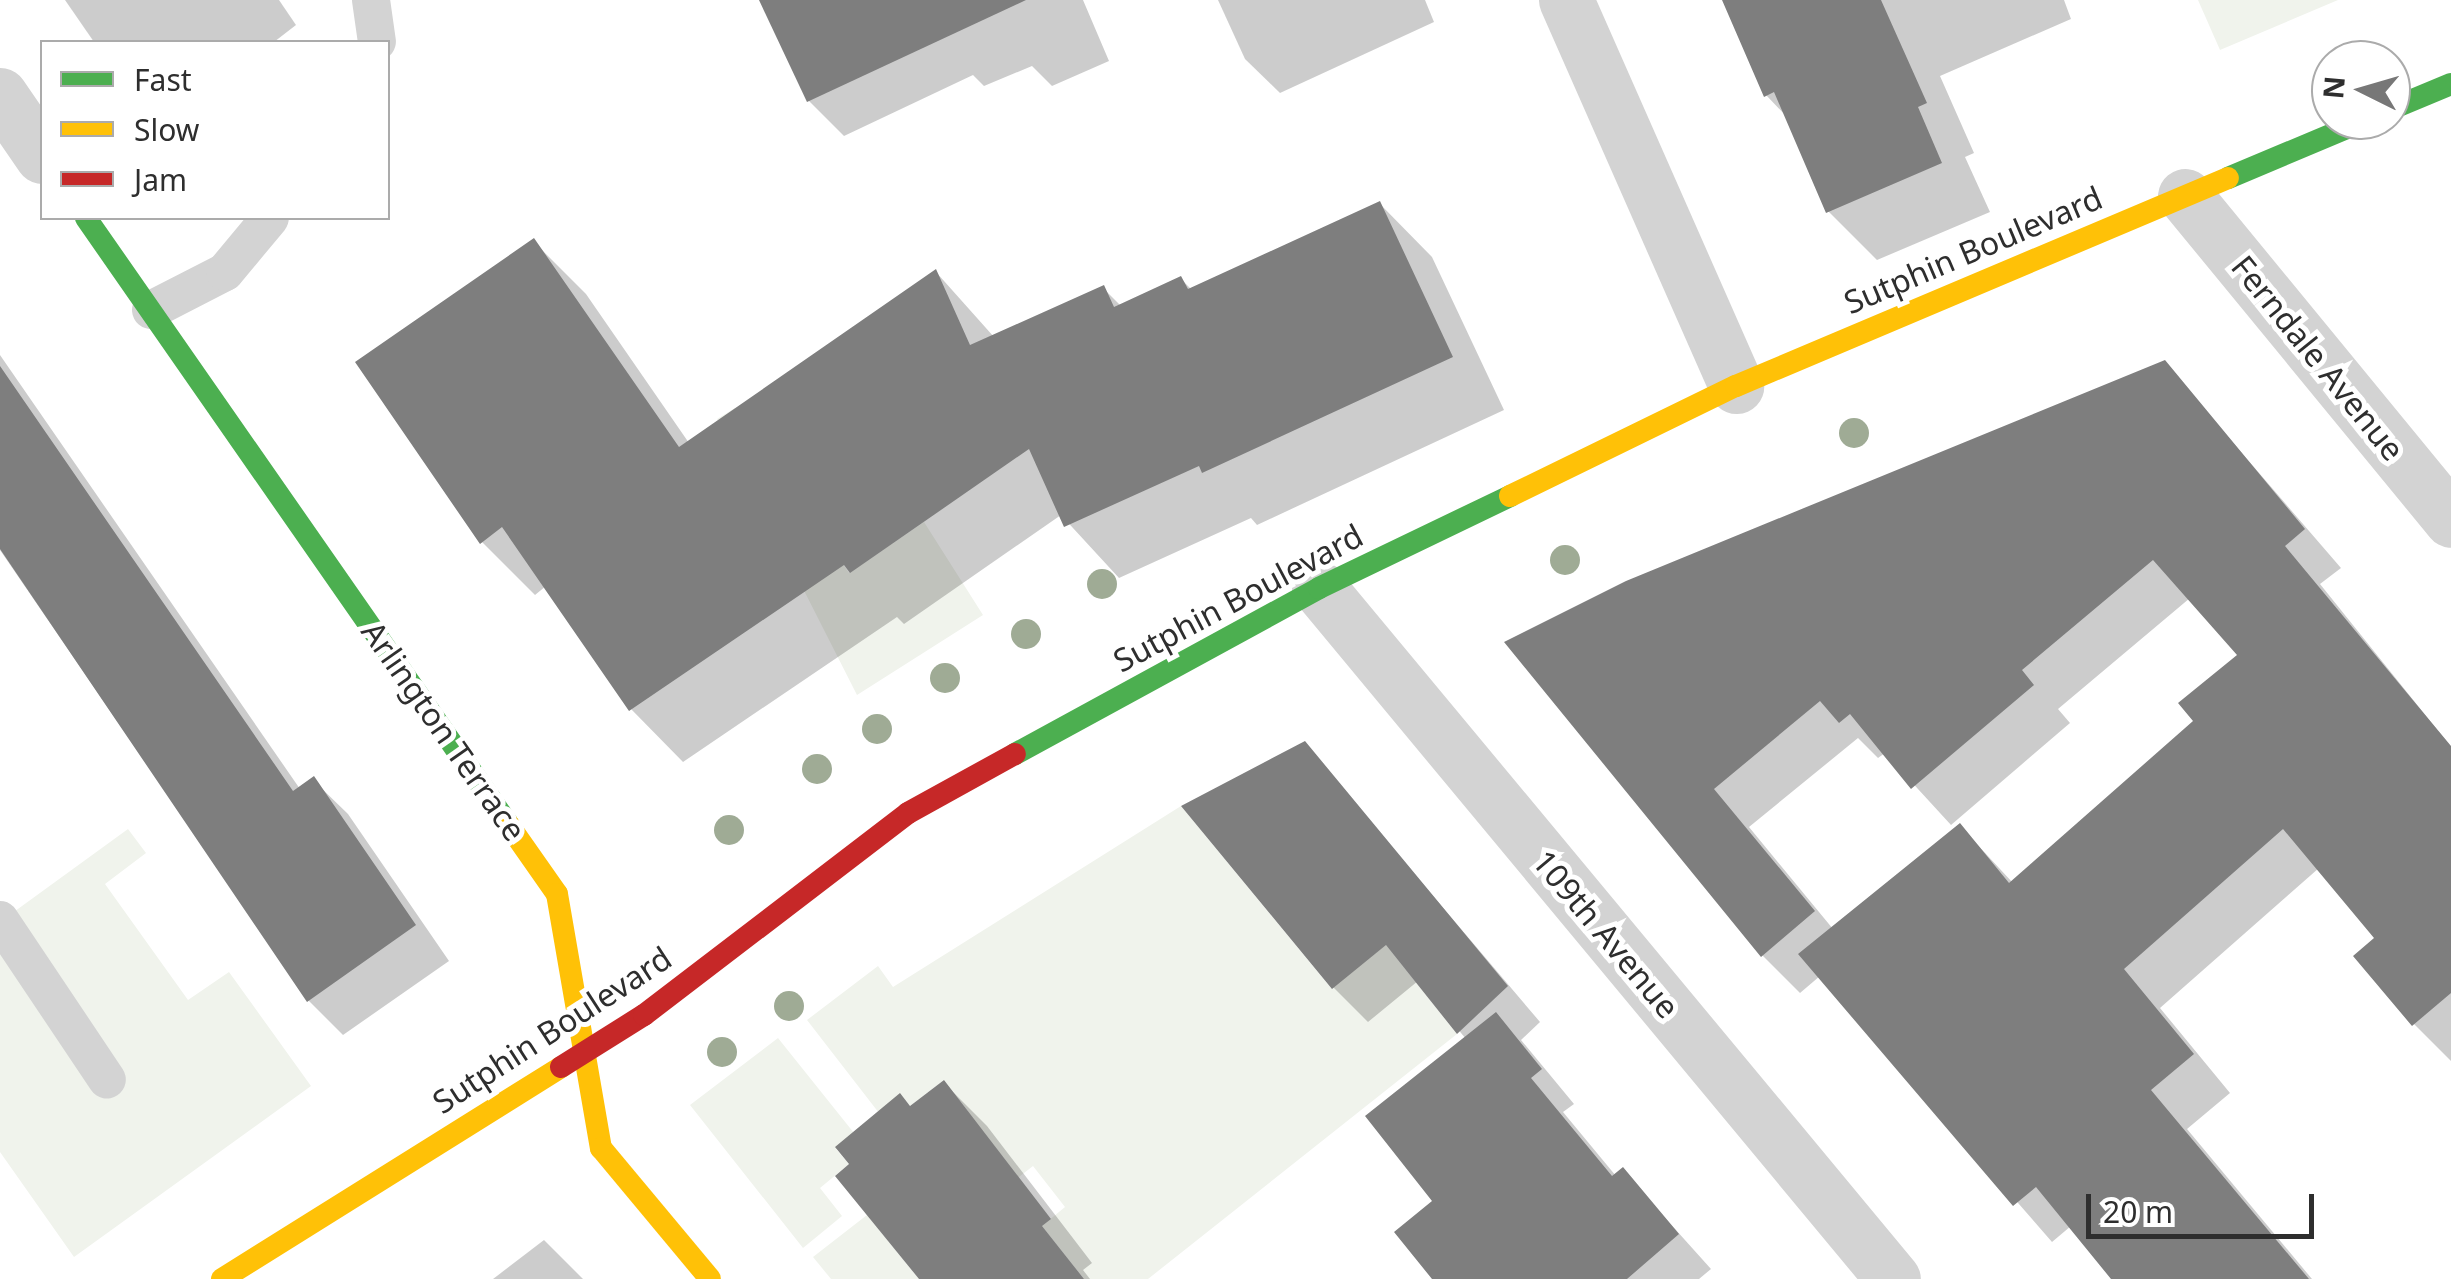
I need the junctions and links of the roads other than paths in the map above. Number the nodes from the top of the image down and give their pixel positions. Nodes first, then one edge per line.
1 (372, 0) edge
2 (1566, 0) edge
3 (377, 40) edge
4 (2451, 84) edge
5 (0, 95) edge
6 (2411, 101) edge
7 (2318, 140) edge
8 (40, 153) edge
9 (2185, 196) junction
10 (87, 220) edge
11 (268, 220) edge
12 (150, 310) junction
13 (1736, 386) junction
14 (2451, 520) edge
15 (1320, 588) junction
16 (0, 920) edge
17 (584, 1053) junction
18 (108, 1080) dead end
19 (222, 1279) edge
20 (710, 1279) edge
21 (1893, 1279) edge

1 - 3 lane
2 - 13 street
4 - 6 main road
5 - 8 street
7 - 9 main road, Sutphin Boulevard
9 - 13 main road, Sutphin Boulevard
9 - 14 street, Ferndale Avenue
10 - 12 main road, Arlington Terrace
11 - 12 lane
12 - 17 main road, Arlington Terrace
13 - 15 main road, Sutphin Boulevard
15 - 17 main road, Sutphin Boulevard
15 - 21 street, 109th Avenue
16 - 18 lane
17 - 19 main road, Sutphin Boulevard
17 - 20 main road, Arlington Terrace

